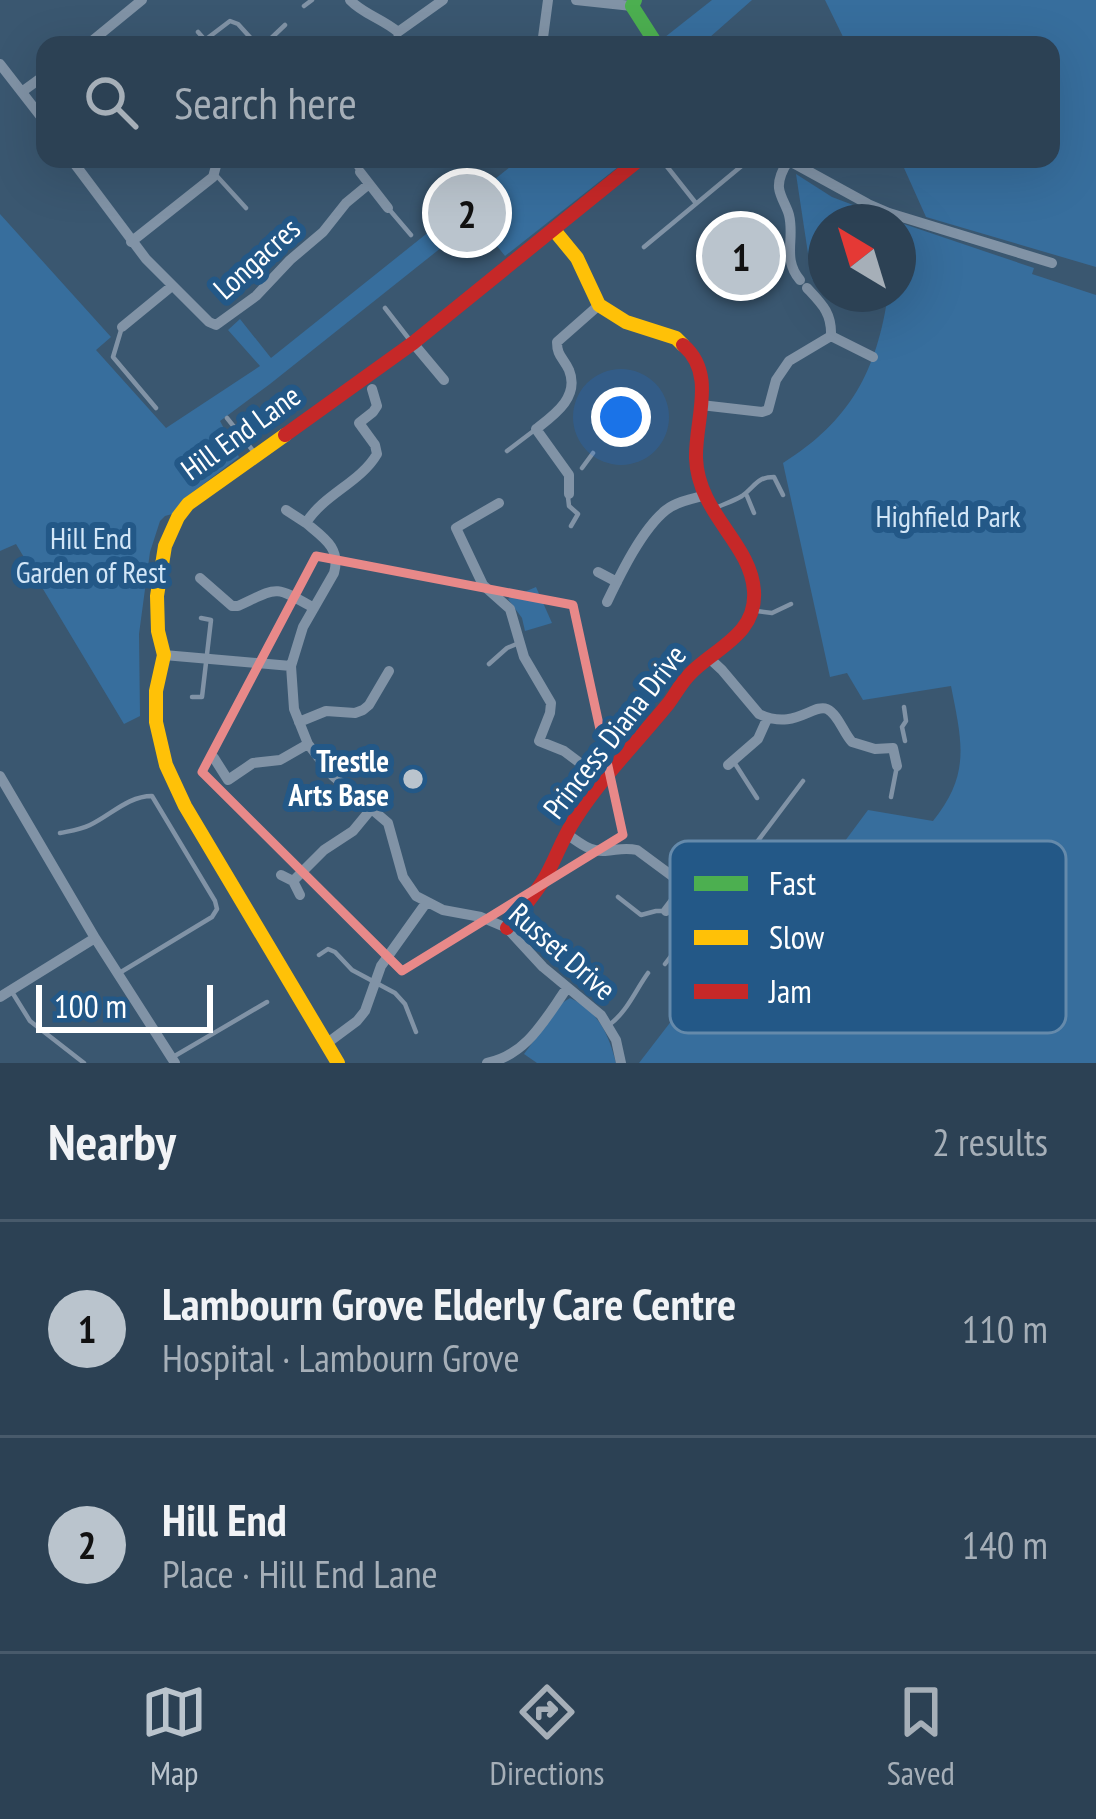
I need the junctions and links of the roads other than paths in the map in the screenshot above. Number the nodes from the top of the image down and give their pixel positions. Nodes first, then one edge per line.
1 (142, 0) edge
2 (312, 0) edge
3 (350, 0) edge
4 (443, 0) edge
5 (548, 0) edge
6 (576, 0) edge
7 (634, 3) edge
8 (304, 6) dead end
9 (285, 25) dead end
10 (198, 32) dead end
11 (398, 32) junction
12 (98, 36) edge
13 (202, 36) edge
14 (210, 36) edge
15 (251, 36) edge
16 (272, 36) edge
17 (396, 36) edge
18 (543, 36) edge
19 (652, 36) edge
20 (0, 64) edge
21 (36, 82) edge
22 (23, 91) junction
23 (36, 109) edge
24 (78, 168) edge
25 (216, 168) edge
26 (357, 168) edge
27 (629, 168) edge
28 (668, 168) edge
29 (739, 168) edge
30 (784, 168) edge
31 (803, 168) edge
32 (360, 172) joint
33 (215, 174) junction
34 (370, 184) junction
35 (696, 204) junction
36 (246, 208) dead end
37 (388, 208) joint
38 (554, 230) junction
39 (411, 235) dead end
40 (131, 242) junction
41 (644, 247) dead end
42 (1052, 263) dead end
43 (172, 286) junction
44 (599, 305) junction
45 (385, 308) dead end
46 (122, 327) joint
47 (831, 336) junction
48 (412, 343) junction
49 (873, 357) dead end
50 (444, 380) dead end
51 (372, 389) dead end
52 (701, 406) junction
53 (156, 408) dead end
54 (227, 418) dead end
55 (536, 429) junction
56 (507, 451) dead end
57 (593, 453) dead end
58 (257, 457) junction
59 (582, 468) joint
60 (569, 475) junction
61 (569, 494) joint
62 (746, 494) junction
63 (783, 495) dead end
64 (499, 503) dead end
65 (707, 503) junction
66 (286, 510) dead end
67 (754, 513) dead end
68 (306, 524) junction
69 (572, 526) dead end
70 (598, 572) dead end
71 (200, 578) dead end
72 (616, 582) junction
73 (608, 602) dead end
74 (791, 604) dead end
75 (314, 608) junction
76 (752, 610) junction
77 (201, 618) dead end
78 (519, 643) junction
79 (164, 655) junction
80 (708, 657) junction
81 (206, 658) junction
82 (490, 664) dead end
83 (291, 665) junction
84 (389, 671) dead end
85 (192, 697) dead end
86 (904, 707) dead end
87 (767, 718) junction
88 (298, 722) junction
89 (905, 741) joint
90 (308, 744) junction
91 (893, 748) junction
92 (214, 758) dead end
93 (731, 764) joint
94 (897, 766) joint
95 (0, 776) edge
96 (604, 781) junction
97 (802, 781) dead end
98 (892, 797) dead end
99 (757, 798) dead end
100 (372, 808) junction
101 (60, 833) dead end
102 (567, 834) junction
103 (757, 841) edge
104 (670, 875) edge
105 (300, 895) dead end
106 (618, 897) dead end
107 (426, 903) junction
108 (670, 906) edge
109 (666, 911) joint
110 (507, 928) junction
111 (95, 938) junction
112 (319, 955) dead end
113 (670, 957) edge
114 (665, 964) dead end
115 (120, 973) junction
116 (648, 973) dead end
117 (374, 981) junction
118 (567, 988) junction
119 (5, 993) edge
120 (267, 1002) dead end
121 (609, 1025) junction
122 (416, 1032) dead end
123 (326, 1045) junction
124 (174, 1060) edge
125 (84, 1063) edge
126 (338, 1063) edge
127 (487, 1063) edge
128 (621, 1063) edge

1 - 12 street
2 - 8 lane
3 - 11 street
4 - 11 street
5 - 18 street
6 - 7 street
7 - 19 street
9 - 16 lane
10 - 13 lane
11 - 17 lane
14 - 15 lane
20 - 22 street
21 - 22 street
22 - 23 street
24 - 40 street, Longacres
25 - 33 street
26 - 32 lane
27 - 38 street, Hill End Lane
28 - 35 lane
29 - 35 lane
30 - 47 street
31 - 42 street
32 - 34 street
33 - 36 lane
33 - 40 street
34 - 37 street
34 - 43 street, Longacres
35 - 41 lane
37 - 39 lane
38 - 44 street
38 - 48 street, Hill End Lane
40 - 43 street, Longacres
43 - 46 street, Longacres
44 - 52 street
44 - 55 street
45 - 48 lane
46 - 53 lane
47 - 49 street
47 - 52 street
48 - 50 street
48 - 58 street, Hill End Lane
51 - 68 street
52 - 65 street
54 - 58 lane
55 - 56 lane
55 - 60 street
57 - 59 lane
58 - 79 street, Hill End Lane
59 - 60 street
60 - 61 street
61 - 69 lane
62 - 63 lane
62 - 65 lane
62 - 67 lane
64 - 78 street
65 - 72 street
65 - 76 street
66 - 68 street
68 - 75 street
70 - 72 street
71 - 75 street
72 - 73 street
74 - 76 lane
75 - 83 street
76 - 80 street, Princess Diana Drive
77 - 81 lane
78 - 82 lane
78 - 96 street
79 - 81 street
79 - 123 street, Hill End Lane
80 - 87 street
80 - 96 street, Princess Diana Drive
81 - 83 street
81 - 85 lane
83 - 88 street
84 - 88 street
86 - 89 lane
87 - 91 street
87 - 93 street
88 - 90 street
89 - 91 street
90 - 92 street
90 - 100 street
91 - 94 street
93 - 99 lane
94 - 98 lane
95 - 111 street
96 - 102 street, Princess Diana Drive
97 - 103 lane
100 - 105 street
100 - 107 street
101 - 115 lane
102 - 104 street
102 - 110 street, Princess Diana Drive
106 - 109 lane
107 - 110 street, Russet Drive
107 - 117 street
108 - 109 street
110 - 118 street, Russet Drive
111 - 115 street
111 - 119 street
112 - 117 lane
113 - 114 lane
115 - 124 street
116 - 121 lane
117 - 122 lane
117 - 123 street
118 - 121 street, Russet Drive
118 - 127 street
119 - 125 lane
120 - 124 lane
121 - 128 street, Russet Drive
123 - 126 street, Hill End Lane

